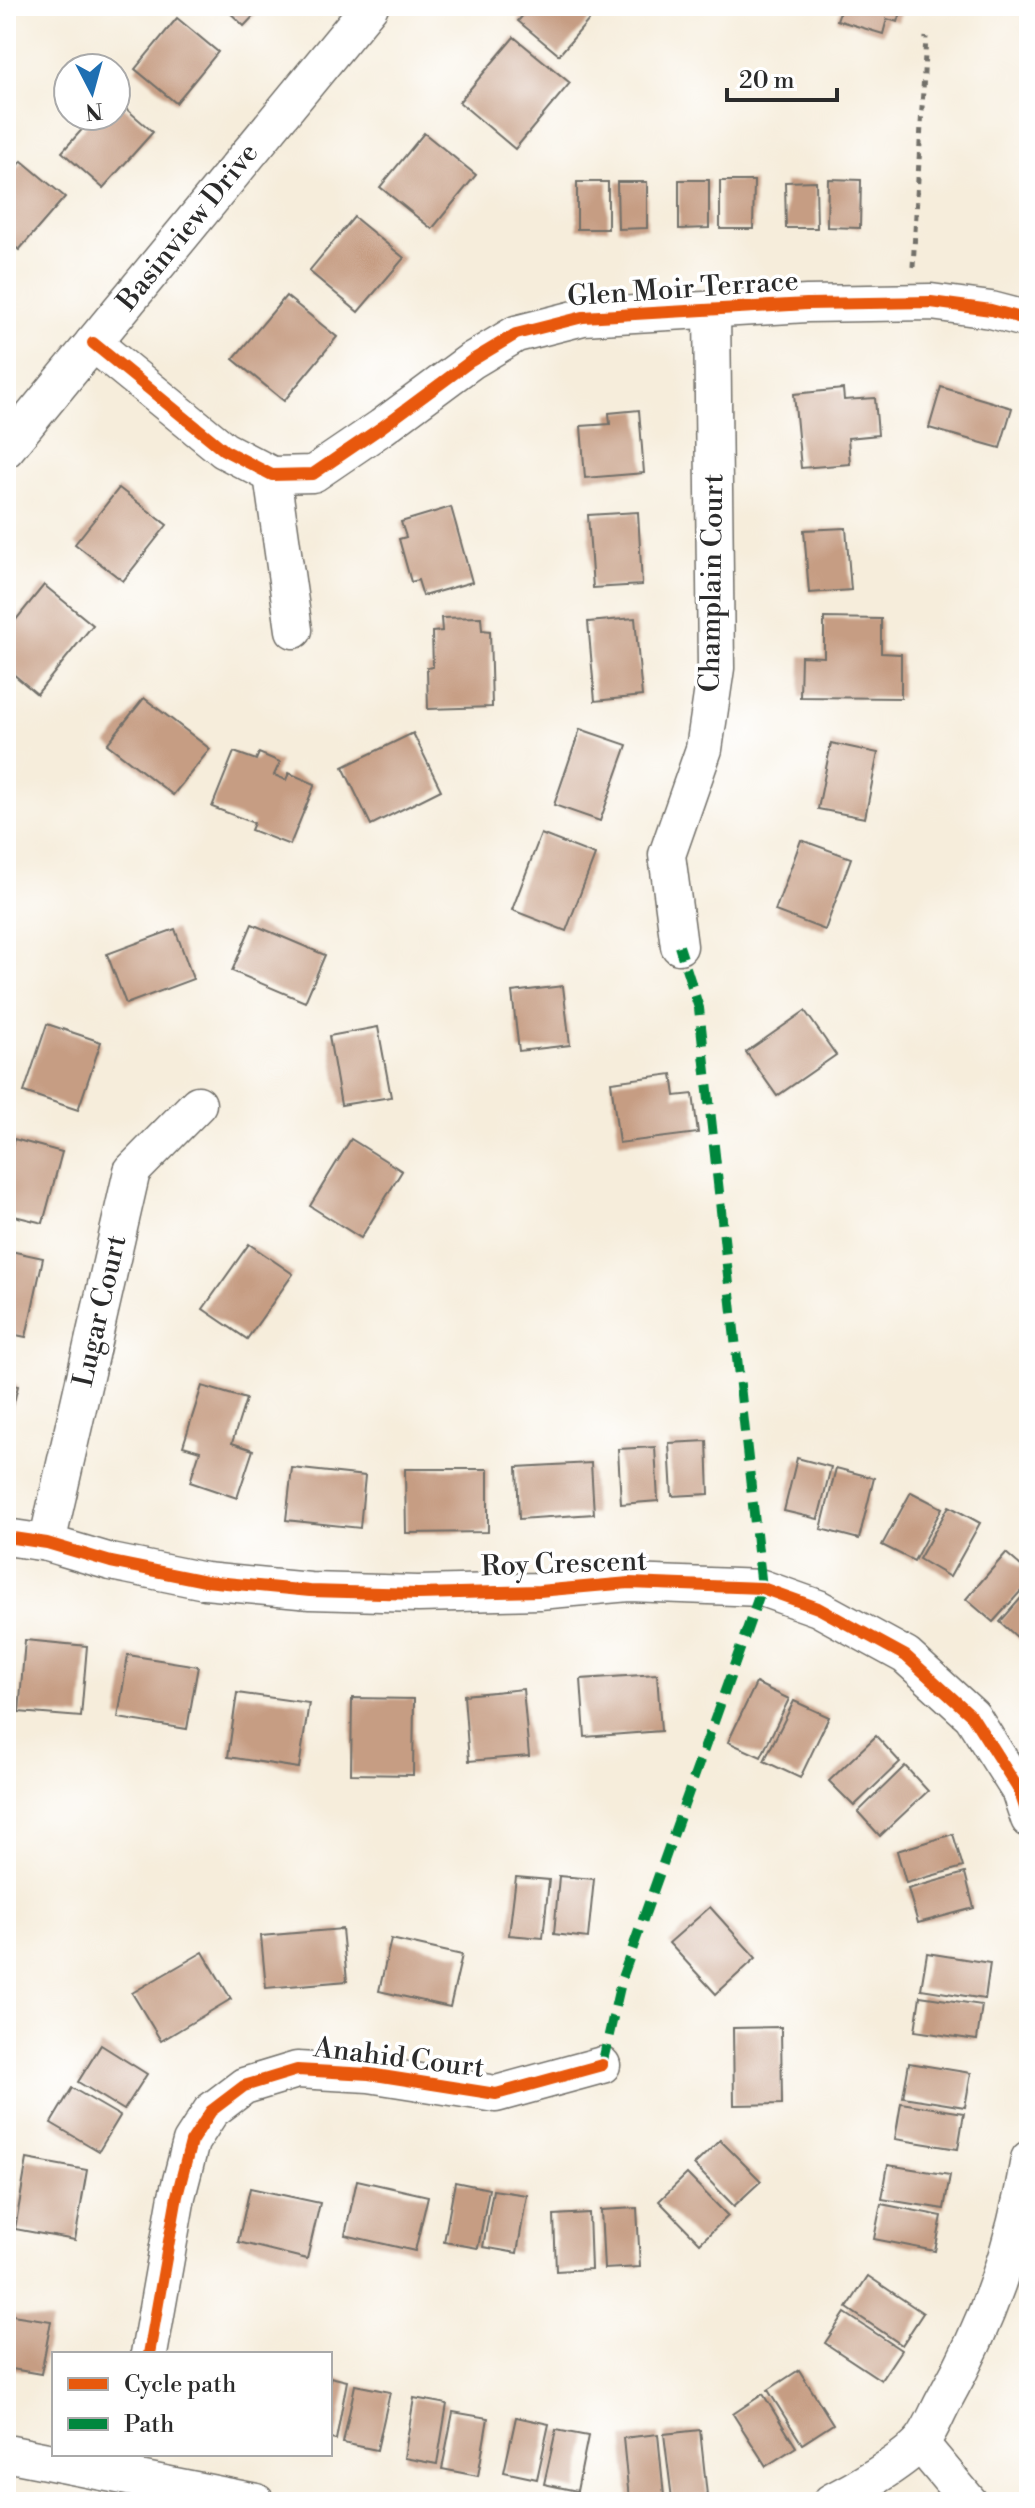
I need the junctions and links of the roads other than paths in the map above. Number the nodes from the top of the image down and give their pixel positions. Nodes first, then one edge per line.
1 (370, 6) edge
2 (712, 309) junction
3 (1029, 320) edge
4 (93, 343) junction
5 (6, 449) edge
6 (272, 475) junction
7 (294, 630) dead end
8 (679, 946) dead end
9 (198, 1104) dead end
10 (6, 1537) edge
11 (47, 1543) junction
12 (1029, 1819) edge
13 (602, 2065) dead end
14 (1029, 2159) edge
15 (149, 2352) edge
16 (920, 2443) junction
17 (6, 2453) edge
18 (129, 2465) edge
19 (256, 2502) edge
20 (831, 2502) edge
21 (969, 2502) edge

1 - 4 street, Basinview Drive
2 - 3 street, Glen Moir Terrace
2 - 6 street, Glen Moir Terrace
2 - 8 street, Champlain Court
4 - 5 street, Basinview Drive
4 - 6 street, Glen Moir Terrace
6 - 7 street
9 - 11 street, Lugar Court
10 - 11 street, Roy Crescent
11 - 12 street, Roy Crescent
13 - 15 street, Anahid Court
14 - 16 street
16 - 20 street
16 - 21 street
17 - 18 street
18 - 19 street

